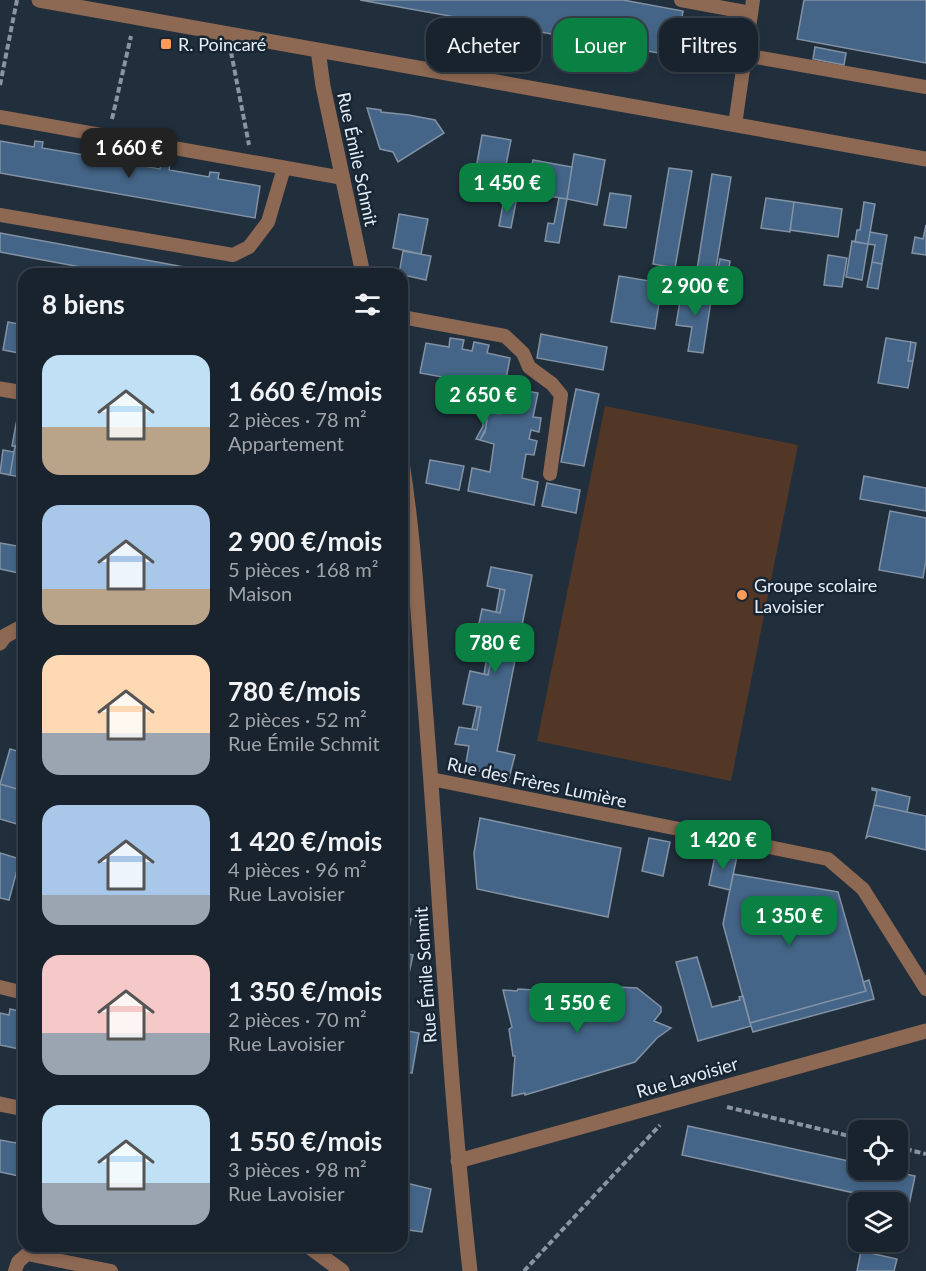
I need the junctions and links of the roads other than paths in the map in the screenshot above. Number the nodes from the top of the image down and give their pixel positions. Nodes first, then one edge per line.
1 (39, 0) edge
2 (681, 0) edge
3 (752, 6) edge
4 (318, 50) junction
5 (758, 57) edge
6 (742, 72) edge
7 (926, 87) edge
8 (0, 117) edge
9 (735, 125) junction
10 (926, 159) edge
11 (284, 168) junction
12 (343, 178) junction
13 (0, 215) edge
14 (362, 268) edge
15 (408, 318) edge
16 (0, 389) edge
17 (18, 392) edge
18 (550, 474) dead end
19 (408, 501) edge
20 (18, 628) edge
21 (0, 643) edge
22 (431, 779) junction
23 (0, 987) edge
24 (926, 989) edge
25 (18, 992) edge
26 (926, 1031) edge
27 (0, 1104) edge
28 (18, 1108) edge
29 (458, 1161) junction
30 (316, 1252) edge
31 (15, 1271) edge
32 (111, 1271) edge
33 (342, 1271) edge
34 (470, 1271) edge

1 - 4 street
2 - 3 lane
4 - 9 street
4 - 12 street, Rue Émile Schmit
5 - 7 lane
6 - 9 lane
8 - 11 lane
9 - 10 street
11 - 12 lane
11 - 13 lane
12 - 14 street, Rue Émile Schmit
15 - 18 lane
16 - 17 street
19 - 22 street, Rue Émile Schmit
20 - 21 street
22 - 24 lane, Rue des Frères Lumière
22 - 29 street, Rue Émile Schmit
23 - 25 lane
26 - 29 street, Rue Lavoisier
27 - 28 street
29 - 34 street, Rue Émile Schmit
30 - 33 street
31 - 32 lane

